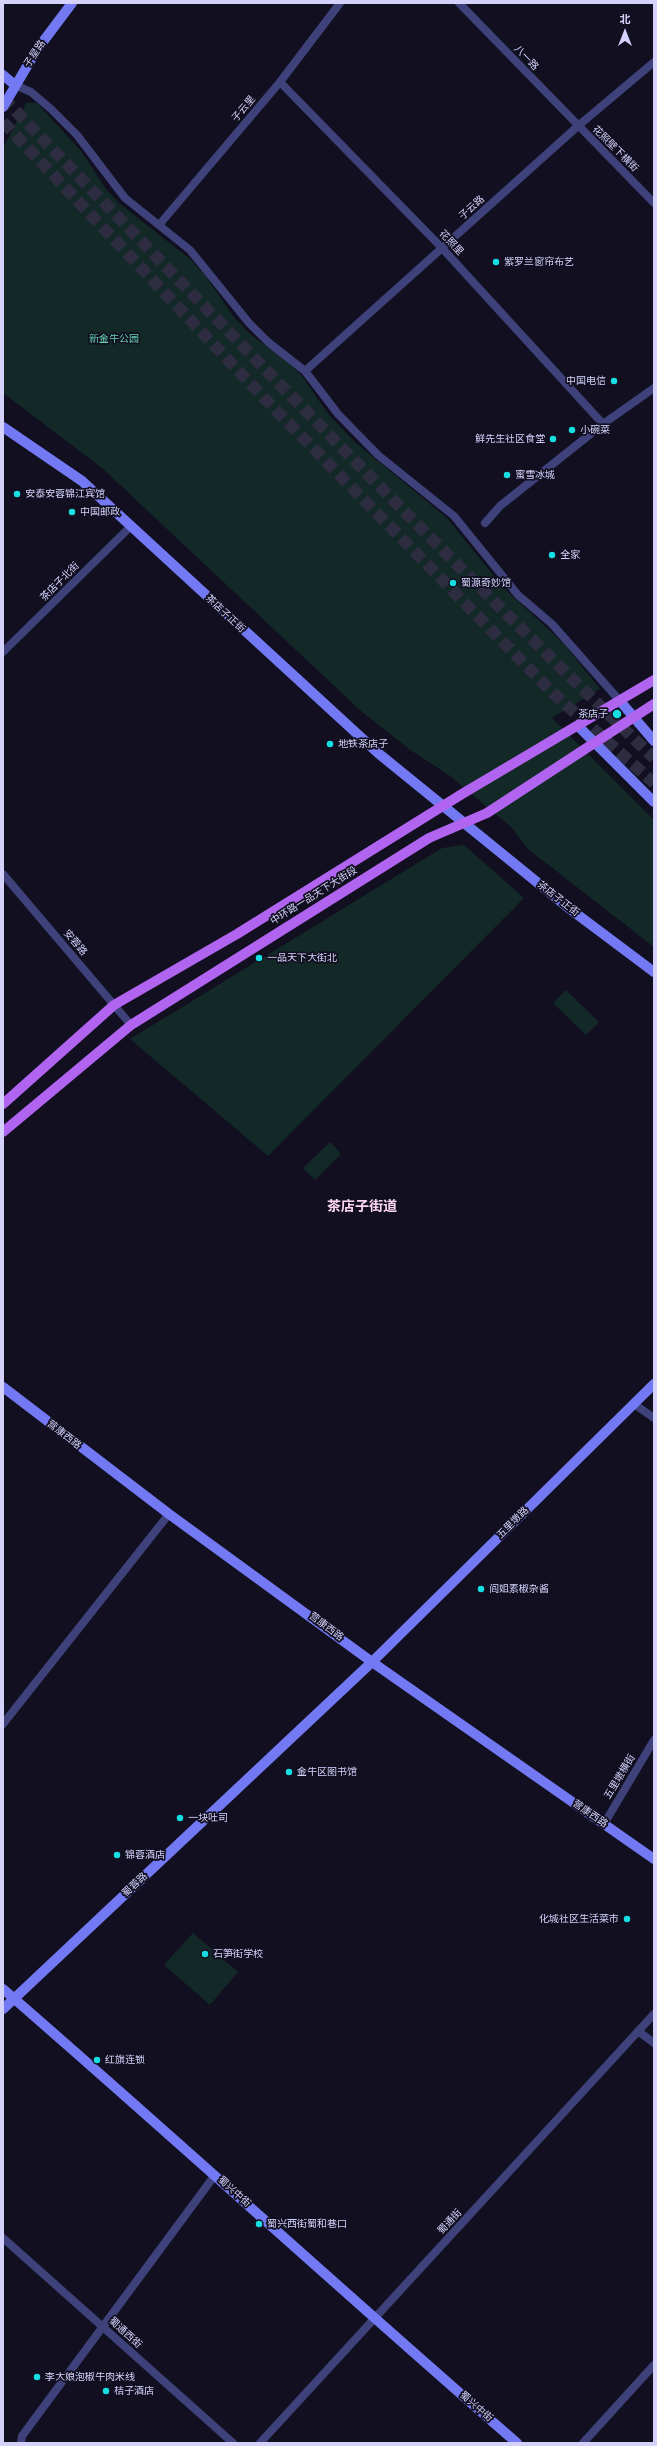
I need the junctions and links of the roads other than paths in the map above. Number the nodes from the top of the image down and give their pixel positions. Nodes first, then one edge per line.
1 (72, 3) edge
2 (340, 3) edge
3 (459, 3) edge
4 (654, 62) edge
5 (3, 75) edge
6 (280, 82) junction
7 (15, 85) junction
8 (3, 107) edge
9 (578, 126) junction
10 (654, 204) edge
11 (159, 225) junction
12 (442, 248) junction
13 (305, 371) junction
14 (654, 388) edge
15 (603, 424) junction
16 (3, 427) edge
17 (485, 523) dead end
18 (131, 526) junction
19 (3, 652) edge
20 (654, 680) edge
21 (620, 701) junction
22 (654, 704) edge
23 (634, 718) junction
24 (578, 726) junction
25 (654, 741) edge
26 (594, 744) junction
27 (654, 802) edge
28 (443, 806) junction
29 (464, 823) junction
30 (3, 874) edge
31 (654, 972) edge
32 (114, 1005) junction
33 (131, 1025) junction
34 (3, 1104) edge
35 (3, 1132) edge
36 (654, 1384) edge
37 (3, 1388) edge
38 (634, 1404) junction
39 (654, 1418) edge
40 (169, 1514) junction
41 (372, 1662) junction
42 (3, 1724) edge
43 (654, 1740) edge
44 (604, 1824) junction
45 (654, 1859) edge
46 (3, 1989) edge
47 (14, 1998) junction
48 (3, 2009) edge
49 (654, 2014) edge
50 (638, 2031) junction
51 (654, 2042) edge
52 (215, 2175) junction
53 (3, 2238) edge
54 (374, 2319) junction
55 (102, 2326) junction
56 (654, 2365) edge
57 (21, 2443) edge
58 (233, 2443) edge
59 (260, 2443) edge
60 (517, 2443) edge
61 (583, 2443) edge

1 - 7 street, 子星路
2 - 6 street, 子云里
3 - 9 street, 八一路
4 - 9 street, 子云路
5 - 7 street
6 - 11 street, 子云里
6 - 12 street, 花照里
7 - 8 street, 子星路
7 - 11 street
9 - 10 street, 花照壁下横街
9 - 12 street, 子云路
11 - 13 street
12 - 13 street, 子云路
12 - 15 street, 花照里
13 - 21 street
14 - 15 street
15 - 17 street
16 - 18 street, 茶店子正街
18 - 19 street, 茶店子北街
18 - 28 street, 茶店子正街
20 - 21 main road, 中环路一品天下大街段
21 - 23 street
21 - 24 main road, 中环路一品天下大街段
22 - 23 main road, 中环路一品天下大街段
23 - 25 street
23 - 26 main road, 中环路一品天下大街段
24 - 26 street
24 - 28 main road, 中环路一品天下大街段
26 - 27 street
26 - 29 main road, 中环路一品天下大街段
28 - 29 street, 茶店子正街
28 - 32 main road, 中环路一品天下大街段
29 - 31 street, 茶店子正街
29 - 33 main road, 中环路一品天下大街段
30 - 32 street, 安蓉路
32 - 33 street, 安蓉路
32 - 34 main road, 中环路一品天下大街段
33 - 35 main road, 中环路一品天下大街段
36 - 38 street, 五里墩路
37 - 40 street, 营康西路
38 - 39 street
38 - 41 street, 五里墩路
40 - 41 street, 营康西路
40 - 42 street
41 - 44 street, 营康西路
41 - 47 street, 蜀蓉路
43 - 44 street, 五里墩横街
44 - 45 street, 营康西路
46 - 47 street, 蜀兴中街
47 - 48 street, 蜀蓉路
47 - 52 street, 蜀兴中街
49 - 50 street, 蜀通街
50 - 51 street
50 - 54 street, 蜀通街
52 - 54 street, 蜀兴中街
52 - 55 street
53 - 55 street, 蜀通西街
54 - 59 street, 蜀通街
54 - 60 street, 蜀兴中街
55 - 57 street
55 - 58 street, 蜀通西街
56 - 61 street

